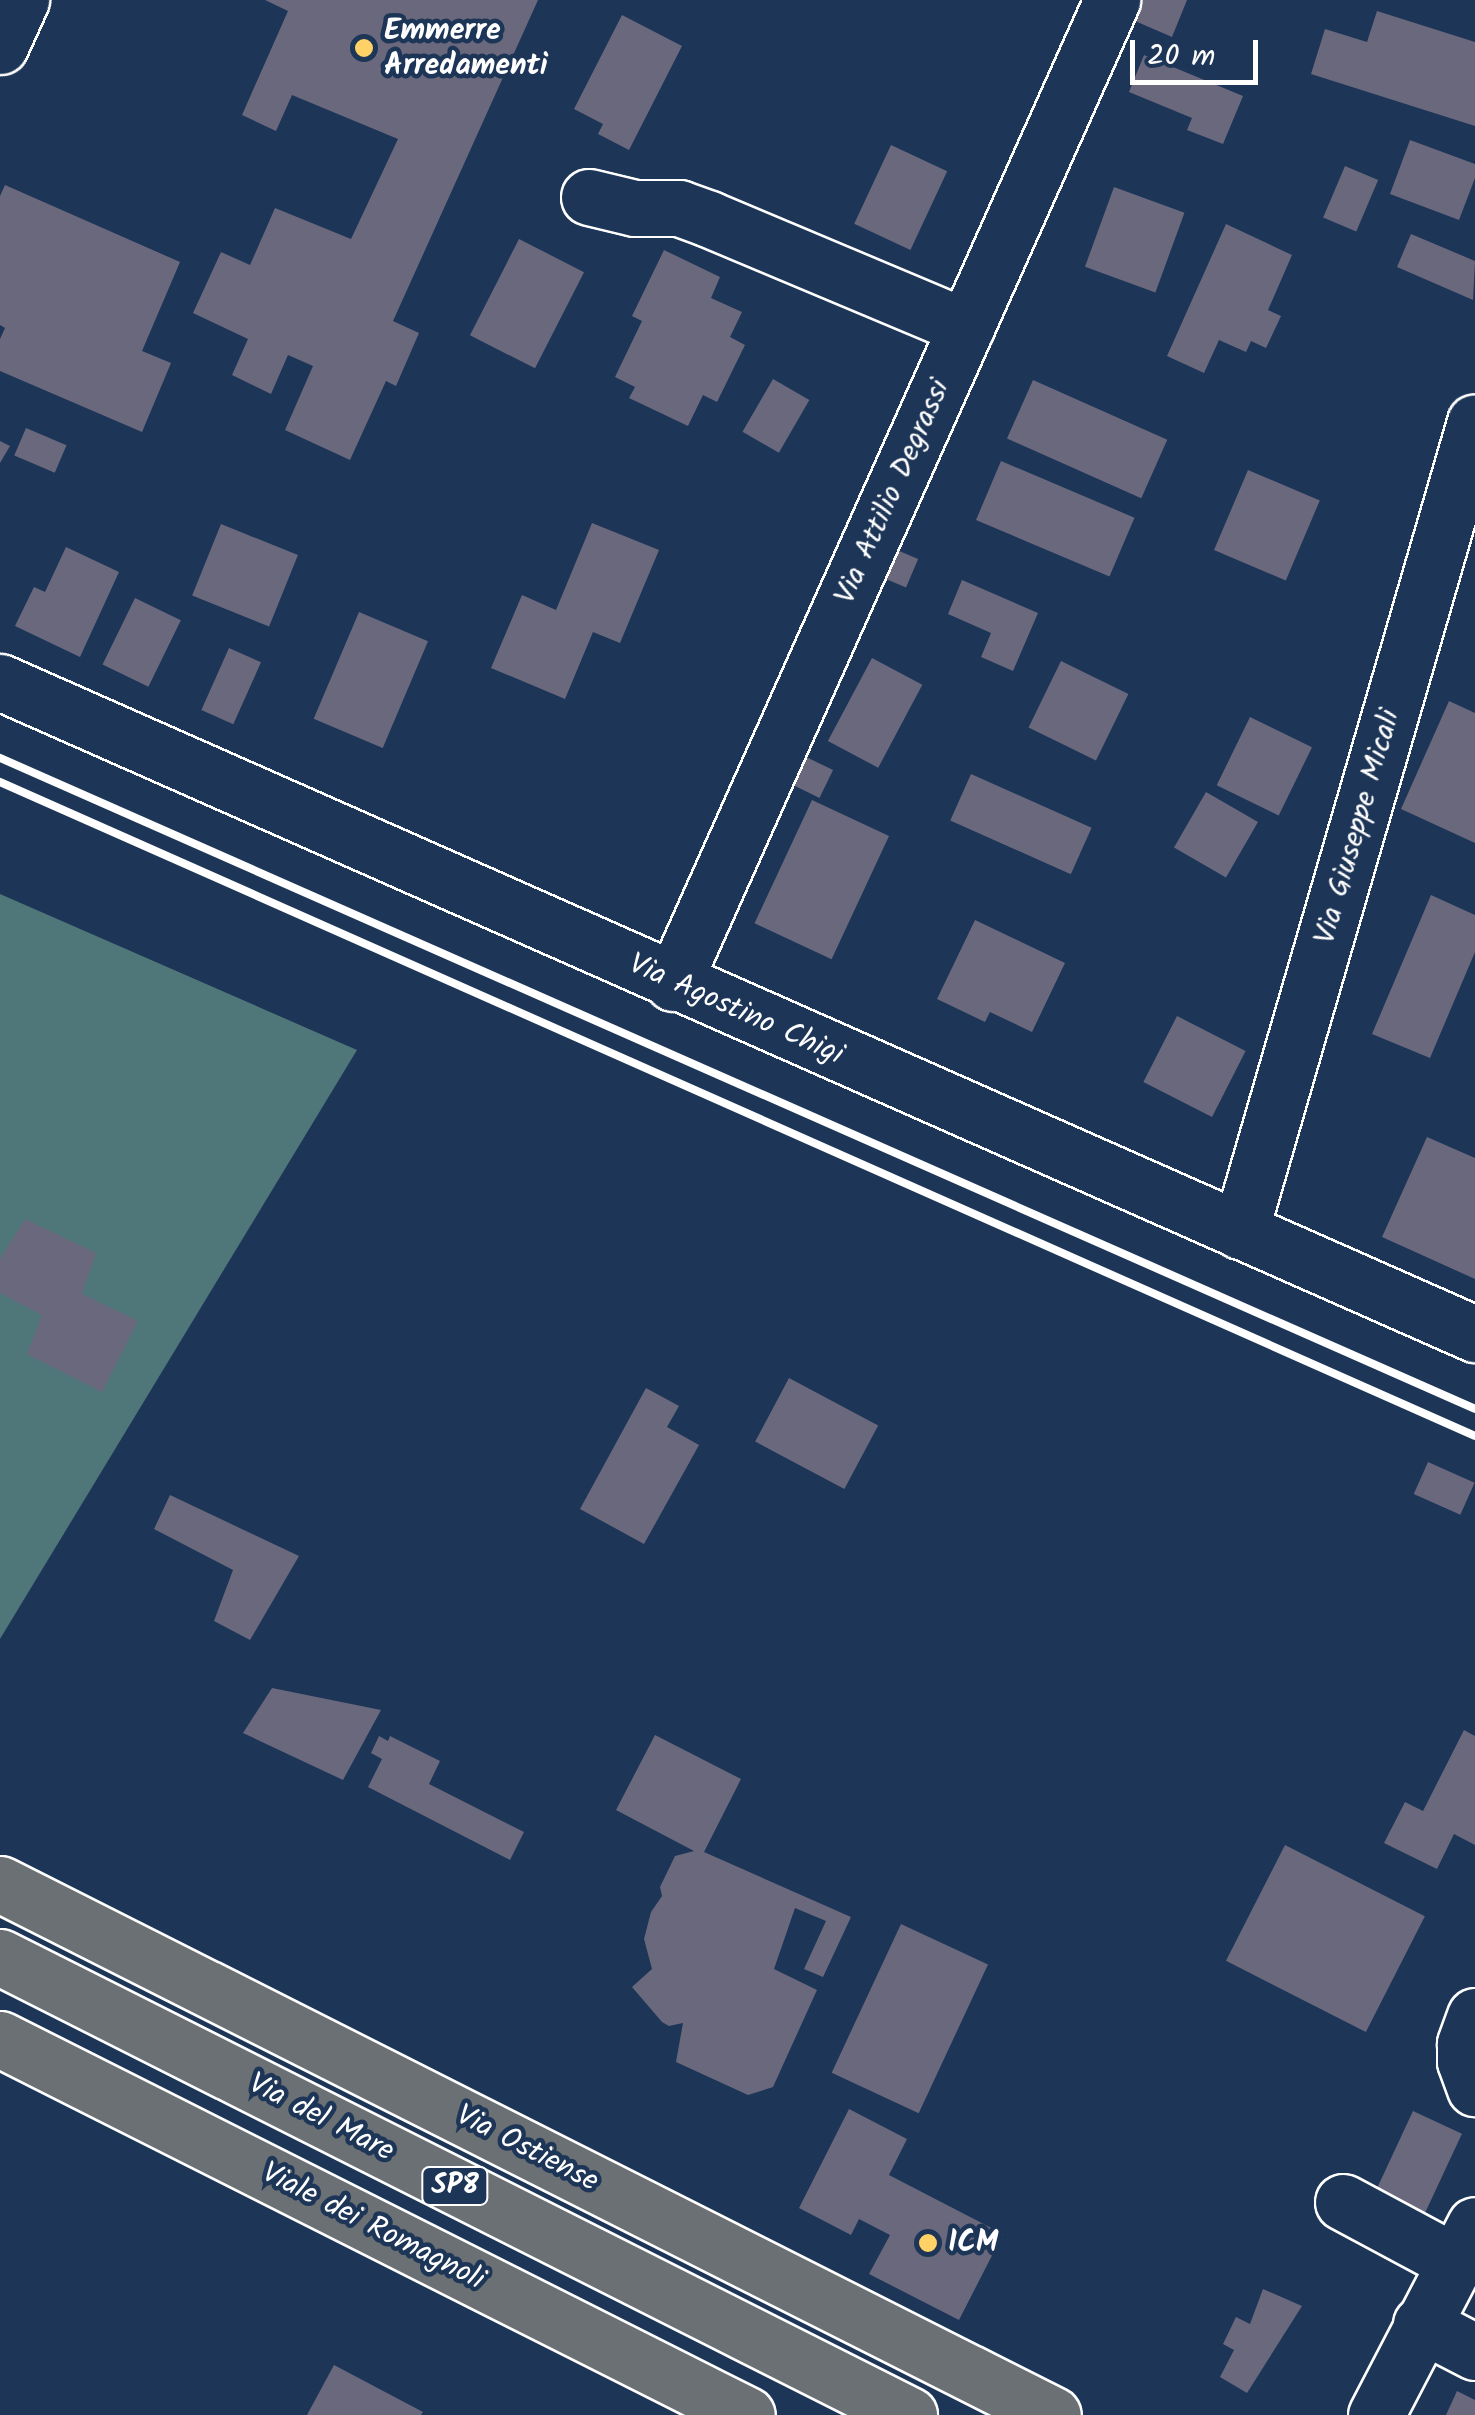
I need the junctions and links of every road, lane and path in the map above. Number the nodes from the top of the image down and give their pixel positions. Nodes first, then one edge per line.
1 (21, 0) edge
2 (1112, 0) edge
3 (0, 46) edge
4 (589, 198) dead end
5 (966, 327) junction
6 (1475, 422) edge
7 (1465, 498) edge
8 (0, 682) edge
9 (673, 983) junction
10 (1240, 1231) junction
11 (1475, 1334) edge
12 (0, 1884) edge
13 (0, 1956) edge
14 (1475, 2016) edge
15 (0, 2039) edge
16 (1475, 2088) edge
17 (1344, 2202) dead end
18 (1465, 2243) edge
19 (1420, 2324) junction
20 (1475, 2352) edge
21 (747, 2415) edge
22 (909, 2415) edge
23 (1053, 2415) edge
24 (1376, 2415) edge

1 - 3 street
2 - 5 street, Via Attilio Degrassi
4 - 5 street
5 - 9 street, Via Attilio Degrassi
6 - 7 street, Via Giuseppe Micali
7 - 10 street, Via Giuseppe Micali
8 - 9 street, Via Agostino Chigi
9 - 10 street, Via Agostino Chigi
10 - 11 street, Via Agostino Chigi
12 - 23 main road, Via Ostiense
13 - 22 main road, Via del Mare / SP8
14 - 16 street
15 - 21 main road, Viale dei Romagnoli
17 - 18 street
18 - 19 street
19 - 20 street
19 - 24 street

